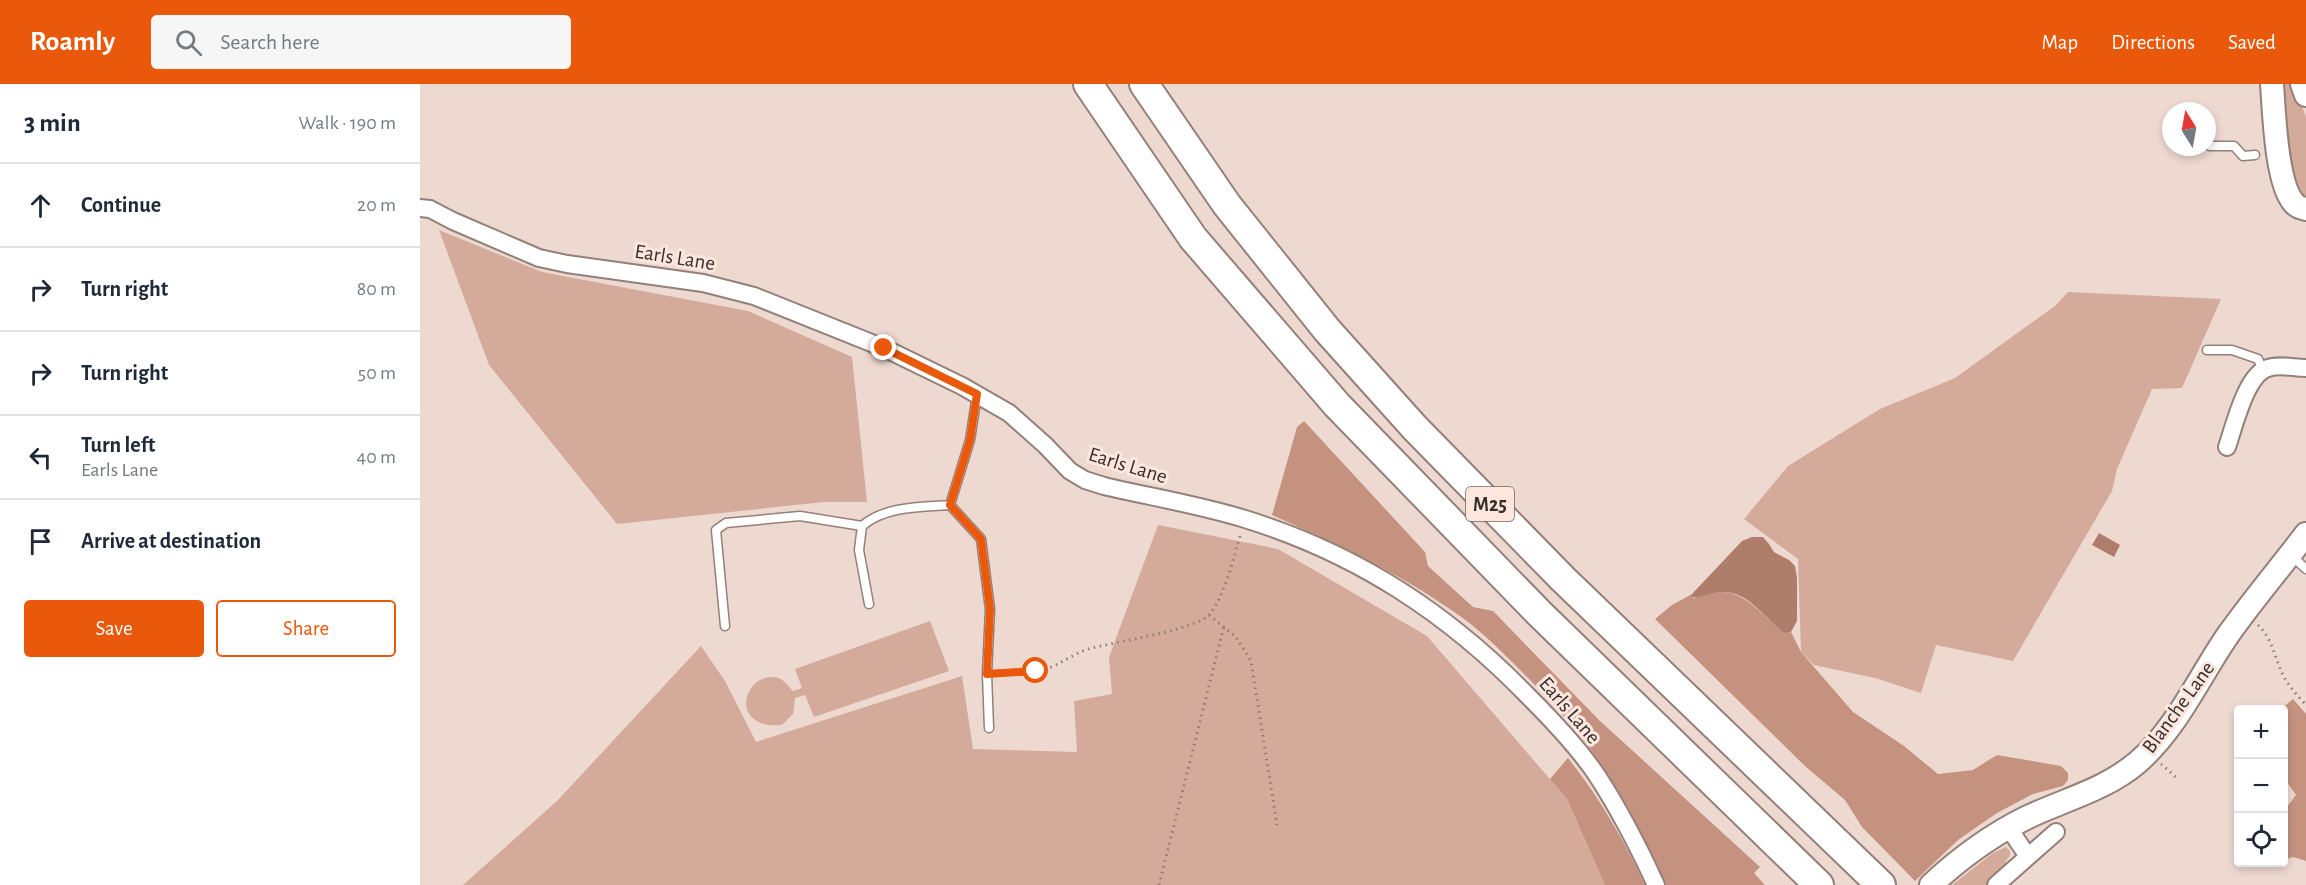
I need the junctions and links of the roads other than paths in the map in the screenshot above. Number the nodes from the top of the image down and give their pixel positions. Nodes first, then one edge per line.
1 (1088, 84) edge
2 (1143, 84) edge
3 (2272, 84) edge
4 (2302, 84) edge
5 (2306, 95) edge
6 (2216, 146) edge
7 (2255, 155) dead end
8 (420, 208) edge
9 (2306, 209) edge
10 (2207, 350) dead end
11 (2306, 368) edge
12 (2263, 370) junction
13 (977, 394) junction
14 (2227, 447) dead end
15 (950, 505) junction
16 (862, 526) junction
17 (2306, 534) edge
18 (2298, 561) edge
19 (869, 604) dead end
20 (724, 626) dead end
21 (989, 728) dead end
22 (2008, 827) junction
23 (2056, 832) dead end
24 (2027, 855) junction
25 (1656, 885) edge
26 (1819, 885) edge
27 (1881, 885) edge
28 (1931, 885) edge
29 (1996, 885) edge

1 - 26 highway, M25
2 - 27 highway, M25
3 - 9 street
4 - 5 street
6 - 7 lane
8 - 13 street, Earls Lane
10 - 12 lane
11 - 12 street
12 - 14 street
13 - 15 lane
13 - 25 street, Earls Lane
15 - 16 lane
15 - 21 lane
16 - 19 lane
16 - 20 lane
17 - 18 street, Blanche Lane
18 - 22 street, Blanche Lane
22 - 24 street
22 - 28 street, Blanche Lane
23 - 24 street
24 - 29 street

